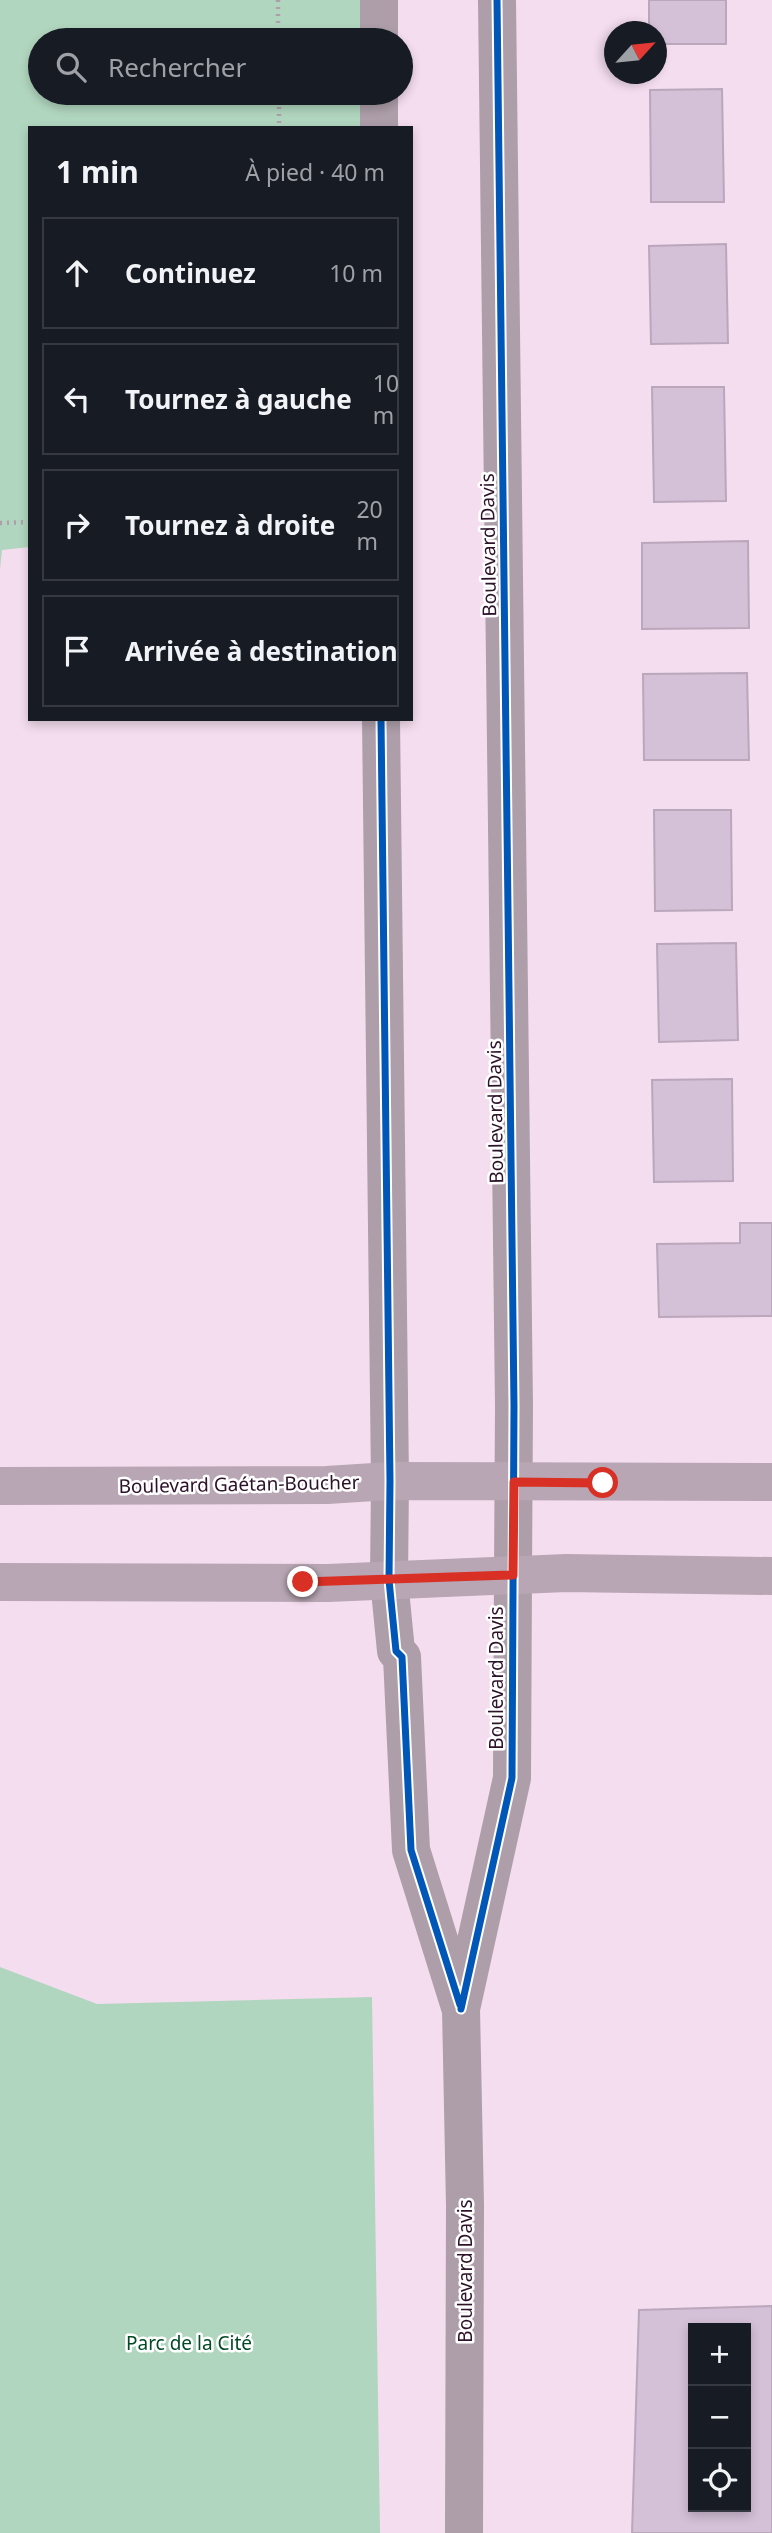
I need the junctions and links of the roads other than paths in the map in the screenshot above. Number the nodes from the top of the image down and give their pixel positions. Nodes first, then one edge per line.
1 (379, 0) edge
2 (498, 0) edge
3 (379, 28) edge
4 (379, 105) edge
5 (379, 126) edge
6 (381, 721) edge
7 (390, 1482) junction
8 (514, 1482) junction
9 (772, 1482) edge
10 (0, 1486) edge
11 (513, 1575) junction
12 (772, 1576) edge
13 (389, 1580) junction
14 (0, 1582) edge
15 (461, 2009) junction
16 (464, 2533) edge

1 - 3 street
2 - 8 street, Boulevard Davis
4 - 5 street
6 - 7 street, Boulevard Davis
7 - 8 main road, Boulevard Gaétan-Boucher
7 - 10 main road, Boulevard Gaétan-Boucher
7 - 13 street, Boulevard Davis
8 - 9 main road, Boulevard Gaétan-Boucher
8 - 11 street, Boulevard Davis
11 - 12 main road
11 - 13 main road
11 - 15 street, Boulevard Davis
13 - 14 main road
13 - 15 street, Boulevard Davis
15 - 16 street, Boulevard Davis

